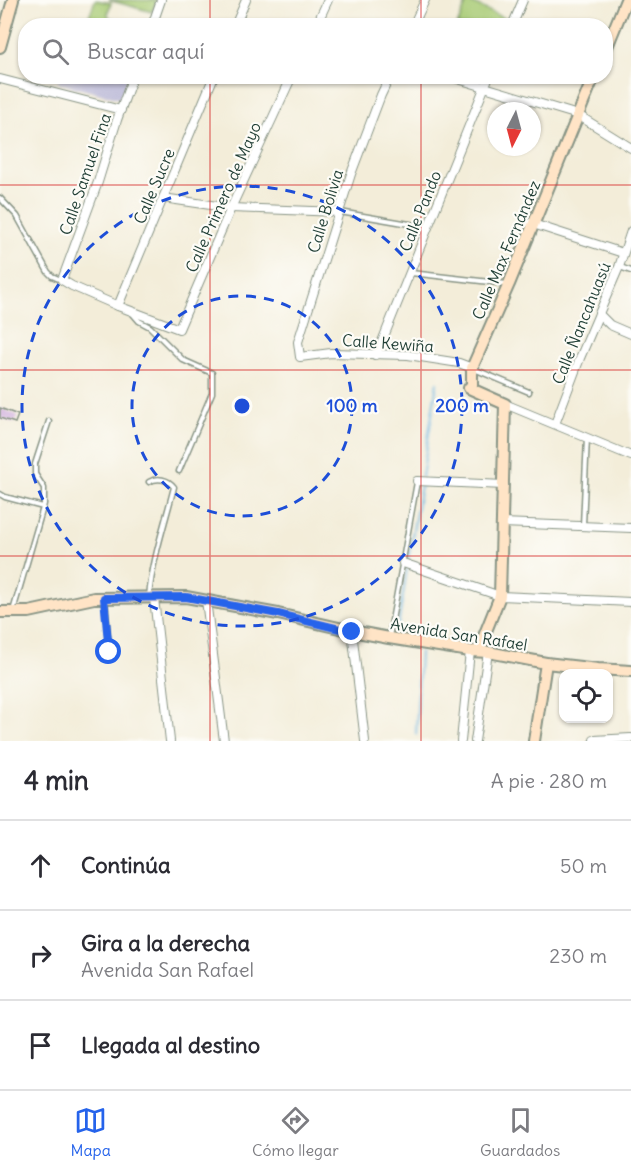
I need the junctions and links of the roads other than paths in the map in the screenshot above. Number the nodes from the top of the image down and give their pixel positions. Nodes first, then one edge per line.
1 (13, 0) edge
2 (161, 0) edge
3 (246, 0) edge
4 (328, 0) edge
5 (425, 0) edge
6 (523, 0) edge
7 (620, 0) edge
8 (626, 0) edge
9 (155, 18) edge
10 (238, 18) edge
11 (320, 18) edge
12 (417, 18) edge
13 (515, 18) edge
14 (613, 18) edge
15 (613, 32) edge
16 (1, 40) edge
17 (0, 79) edge
18 (18, 84) edge
19 (20, 84) edge
20 (130, 84) edge
21 (211, 84) edge
22 (288, 84) edge
23 (387, 84) edge
24 (472, 84) edge
25 (486, 84) edge
26 (586, 84) edge
27 (590, 84) edge
28 (484, 88) junction
29 (121, 110) junction
30 (576, 115) junction
31 (631, 148) edge
32 (0, 198) edge
33 (163, 198) junction
34 (231, 208) junction
35 (339, 212) junction
36 (531, 223) junction
37 (429, 227) junction
38 (631, 231) edge
39 (622, 253) junction
40 (619, 267) junction
41 (631, 271) edge
42 (410, 273) junction
43 (62, 280) junction
44 (505, 284) junction
45 (118, 306) junction
46 (131, 311) junction
47 (599, 314) junction
48 (631, 334) edge
49 (375, 355) junction
50 (300, 357) joint
51 (470, 367) junction
52 (529, 392) dead end
53 (505, 404) junction
54 (49, 421) dead end
55 (555, 424) junction
56 (587, 438) junction
57 (631, 456) edge
58 (179, 471) dead end
59 (417, 481) joint
60 (149, 482) dead end
61 (504, 485) junction
62 (0, 494) edge
63 (43, 507) junction
64 (502, 523) junction
65 (583, 526) junction
66 (631, 528) edge
67 (403, 563) junction
68 (500, 596) junction
69 (104, 598) junction
70 (152, 598) junction
71 (206, 600) junction
72 (631, 602) edge
73 (0, 612) edge
74 (12, 612) junction
75 (352, 632) junction
76 (389, 638) junction
77 (478, 651) junction
78 (109, 652) dead end
79 (546, 663) junction
80 (631, 671) edge
81 (631, 738) edge
82 (594, 740) edge
83 (170, 741) edge
84 (224, 741) edge
85 (365, 741) edge
86 (461, 741) edge
87 (475, 741) edge
88 (534, 741) edge

1 - 16 street
2 - 9 street
3 - 10 street
4 - 11 street
5 - 12 street
6 - 13 street
7 - 14 street
8 - 15 street
17 - 18 street
19 - 29 street
20 - 29 street, Calle Samuel Fina
21 - 33 street, Calle Sucre
22 - 34 street, Calle Primero de Mayo
23 - 35 street, Calle Bolivia
24 - 28 street
25 - 28 street, Calle Pando
26 - 30 street, Calle Max Fernández
27 - 30 street, Calle Max Fernández
28 - 30 street
28 - 37 street, Calle Pando
29 - 43 street, Calle Samuel Fina
30 - 31 street
30 - 36 street, Calle Max Fernández
32 - 43 lane
33 - 34 street
33 - 45 street, Calle Sucre
34 - 35 street
34 - 46 street, Calle Primero de Mayo
35 - 37 lane
35 - 50 street, Calle Bolivia
36 - 39 street
36 - 44 street, Calle Max Fernández
37 - 42 street, Calle Pando
38 - 39 street, Calle Ñancahuasú
39 - 40 street, Calle Ñancahuasú
40 - 41 lane
40 - 47 street, Calle Ñancahuasú
42 - 44 lane
42 - 49 street, Calle Pando
43 - 45 street
44 - 51 street, Calle Max Fernández
45 - 46 street
46 - 58 lane
47 - 48 street
47 - 55 street, Calle Ñancahuasú
49 - 50 street, Calle Kewiña
49 - 51 street, Calle Kewiña
51 - 52 lane
51 - 53 street, Calle Max Fernández
53 - 55 street
53 - 61 street
54 - 63 lane
55 - 56 street
56 - 57 street
56 - 65 lane
59 - 61 street
59 - 67 lane
60 - 70 lane
61 - 64 street
62 - 63 lane
63 - 74 lane
64 - 65 street
64 - 68 street
65 - 66 street
67 - 68 street
67 - 76 lane
68 - 72 street
68 - 77 street
69 - 70 street, Avenida San Rafael
69 - 74 street, Avenida San Rafael
69 - 78 lane
70 - 71 street, Avenida San Rafael
70 - 83 street
71 - 75 street, Avenida San Rafael
71 - 84 street
73 - 74 street, Avenida San Rafael
75 - 76 street, Avenida San Rafael
75 - 85 street
76 - 77 street, Avenida San Rafael
77 - 79 street, Avenida San Rafael
77 - 86 street
77 - 87 street
79 - 80 street, Avenida San Rafael
79 - 88 street
81 - 82 street

